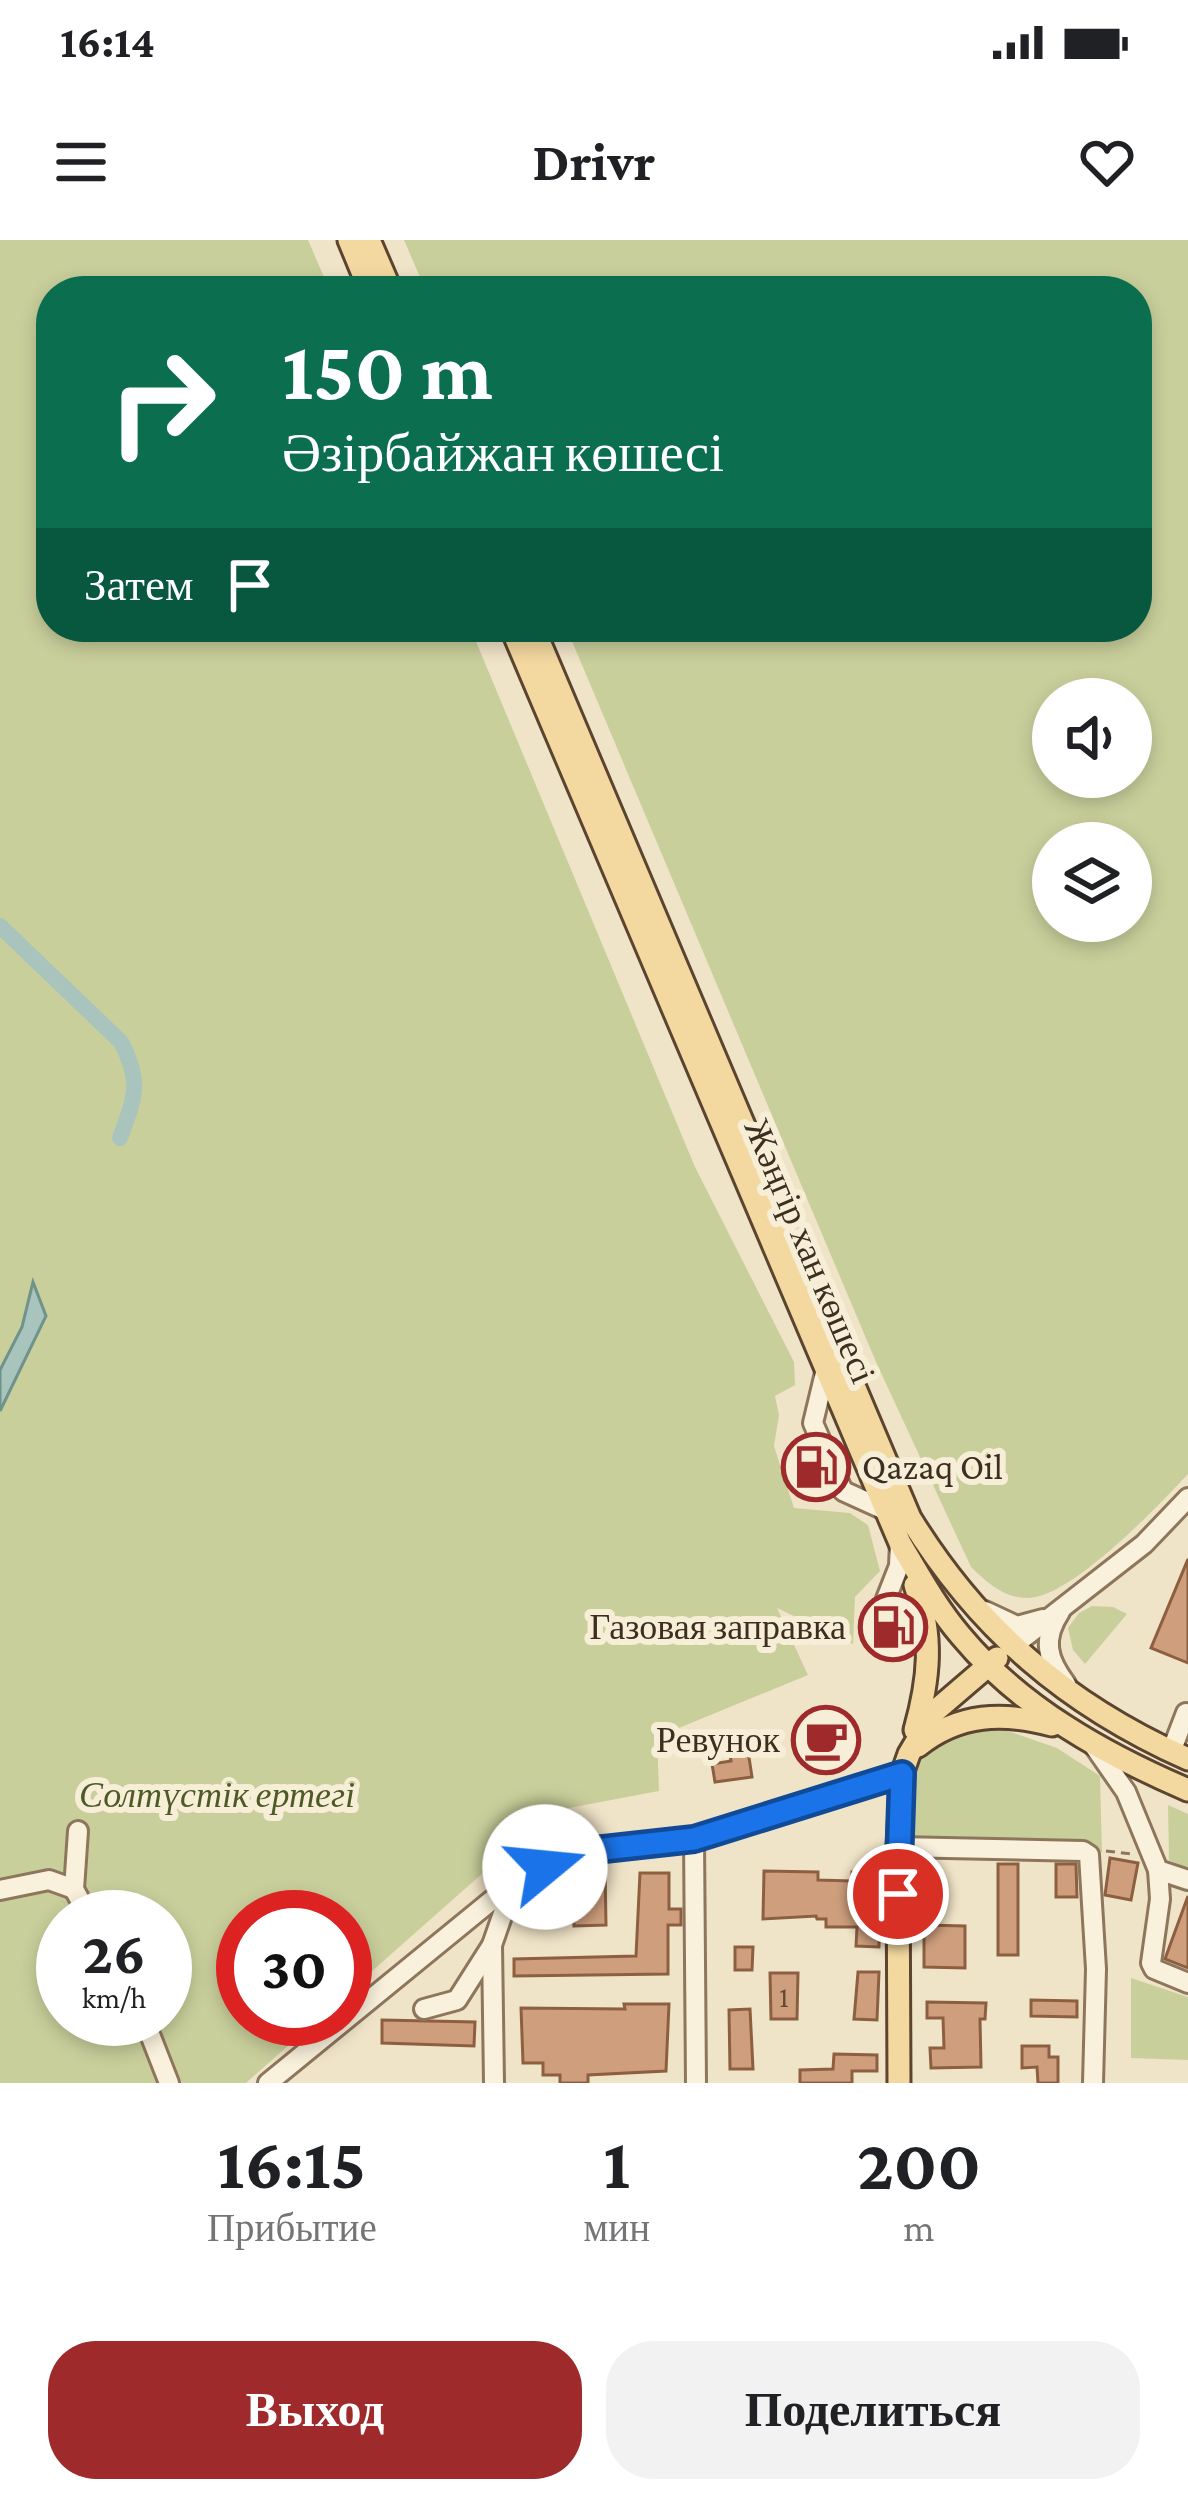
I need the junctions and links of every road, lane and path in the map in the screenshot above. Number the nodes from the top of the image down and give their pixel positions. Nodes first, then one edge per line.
1 (349, 240) edge
2 (369, 240) edge
3 (364, 276) edge
4 (385, 276) edge
5 (518, 642) edge
6 (539, 642) edge
7 (825, 1373) junction
8 (1188, 1498) edge
9 (887, 1511) junction
10 (900, 1544) junction
11 (962, 1594) junction
12 (1063, 1608) junction
13 (926, 1622) junction
14 (1012, 1647) junction
15 (988, 1665) junction
16 (1088, 1706) junction
17 (1186, 1714) edge
18 (1082, 1735) junction
19 (1180, 1755) edge
20 (905, 1764) junction
21 (1188, 1790) edge
22 (78, 1831) dead end
23 (694, 1839) junction
24 (898, 1846) junction
25 (1083, 1851) junction
26 (1157, 1866) junction
27 (1188, 1880) edge
28 (514, 1882) junction
29 (74, 1889) joint
30 (0, 1890) edge
31 (492, 1946) junction
32 (1188, 1983) edge
33 (424, 2009) dead end
34 (155, 2046) edge
35 (169, 2083) edge
36 (268, 2083) edge
37 (494, 2083) edge
38 (696, 2083) edge
39 (899, 2083) edge
40 (1093, 2083) edge

1 - 3 main road
2 - 4 main road
5 - 7 main road, Жәңгір хан көшесі
6 - 11 main road, Жәңгір хан көшесі
7 - 9 main road, Жәңгір хан көшесі
7 - 9 street
8 - 12 street
9 - 10 main road, Жәңгір хан көшесі
10 - 13 main road
10 - 13 street
10 - 15 main road, Жәңгір хан көшесі
11 - 12 street
11 - 14 main road, Жәңгір хан көшесі
12 - 14 street
12 - 16 street
13 - 20 main road
14 - 15 main road
14 - 16 main road, Жәңгір хан көшесі
15 - 18 main road, Жәңгір хан көшесі
15 - 20 main road
16 - 19 main road, Жәңгір хан көшесі
17 - 19 street
18 - 20 main road
18 - 21 main road, Жәңгір хан көшесі
18 - 26 street
20 - 23 street
20 - 24 main road
22 - 29 street
23 - 28 street
23 - 38 street
24 - 25 street
24 - 39 main road
25 - 26 path
25 - 40 street
26 - 27 street
26 - 32 street
28 - 31 street
28 - 36 street
29 - 30 street
31 - 33 street
31 - 37 street
34 - 35 street

